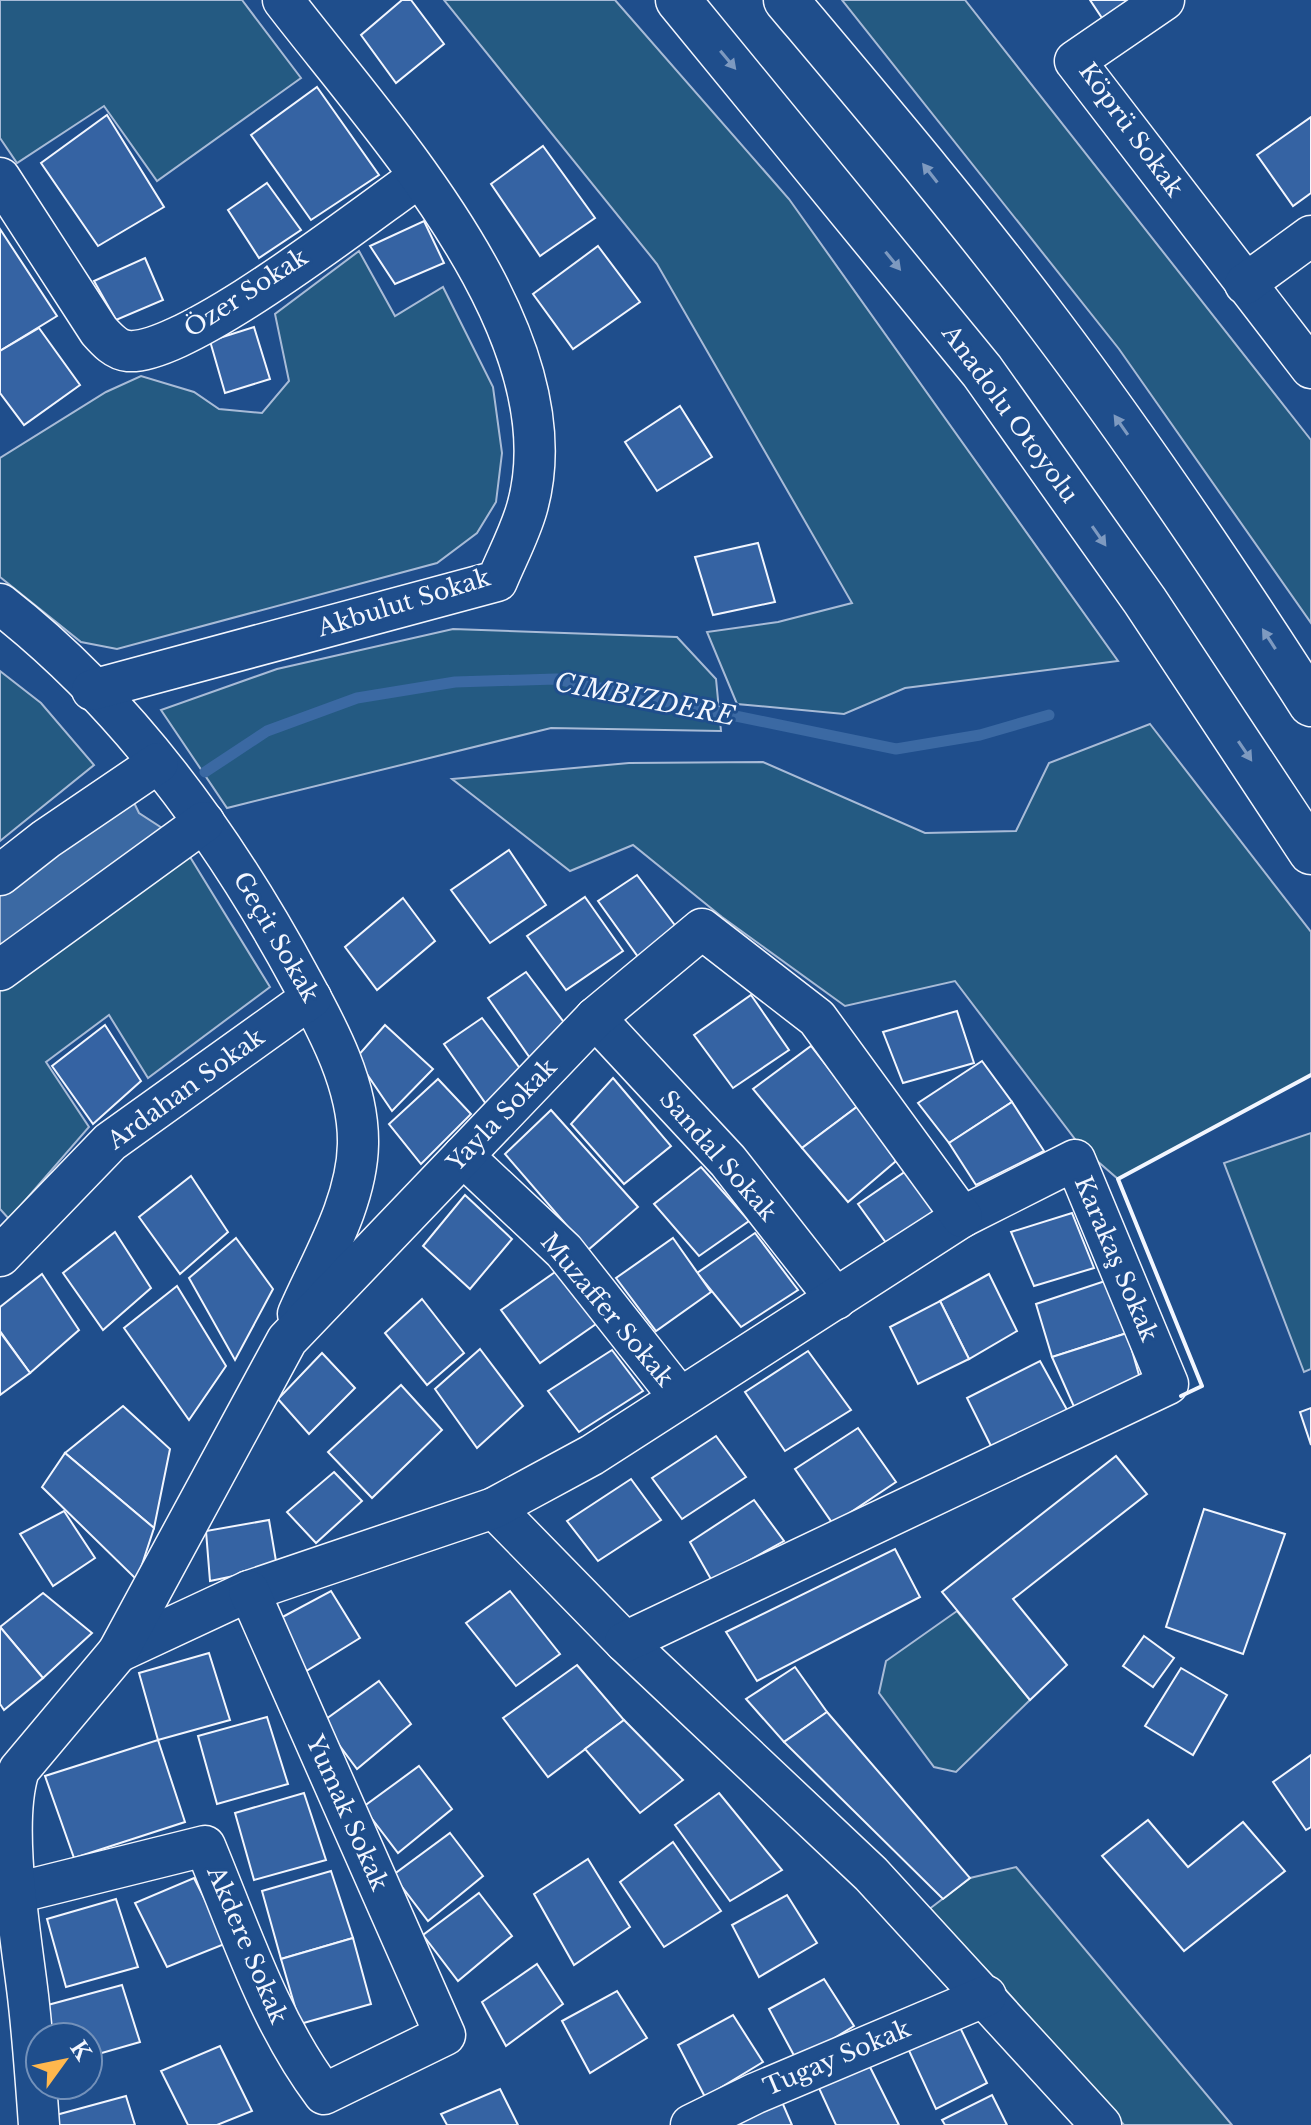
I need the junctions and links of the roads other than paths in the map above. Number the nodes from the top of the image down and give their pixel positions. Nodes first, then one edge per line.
1 (283, 0) edge
2 (678, 0) edge
3 (786, 0) edge
4 (1164, 0) edge
5 (419, 177) junction
6 (0, 178) edge
7 (1311, 236) edge
8 (1245, 284) junction
9 (1311, 368) edge
10 (0, 604) edge
11 (92, 690) junction
12 (1311, 704) edge
13 (158, 763) junction
14 (204, 822) junction
15 (1311, 852) edge
16 (0, 875) edge
17 (0, 970) edge
18 (311, 998) junction
19 (595, 1018) junction
20 (463, 1156) junction
21 (962, 1217) junction
22 (0, 1256) edge
23 (836, 1299) junction
24 (287, 1340) junction
25 (680, 1398) junction
26 (494, 1508) junction
27 (249, 1591) junction
28 (625, 1642) junction
29 (118, 1652) junction
30 (8, 1773) edge
31 (16, 1893) junction
32 (986, 1996) junction
33 (445, 2035) joint
34 (39, 2125) edge
35 (691, 2125) edge
36 (1101, 2125) edge

1 - 5 street, Akbulut Sokak
2 -> 15 highway, Anadolu Otoyolu
12 -> 3 highway
4 - 8 street, Köprü Sokak
5 - 6 street, Özer Sokak
5 - 11 street, Akbulut Sokak
7 - 8 street
8 - 9 street, Köprü Sokak
10 - 11 street, Geçit Sokak
11 - 13 street, Geçit Sokak
13 - 14 street, Geçit Sokak
13 - 16 street
14 - 17 street
14 - 18 street, Geçit Sokak
18 - 22 street, Ardahan Sokak
18 - 24 street, Geçit Sokak
19 - 20 street, Yayla Sokak
19 - 21 street, Yayla Sokak
19 - 23 street, Sandal Sokak
20 - 24 street, Yayla Sokak
20 - 25 street, Muzaffer Sokak
21 - 23 street, Karakaş Sokak
21 - 28 street, Karakaş Sokak
23 - 25 street, Karakaş Sokak
24 - 29 street, Yayla Sokak
25 - 26 street, Karakaş Sokak
26 - 27 street, Karakaş Sokak
26 - 28 street
27 - 29 street, Karakaş Sokak
27 - 33 street, Yumak Sokak
28 - 32 street
29 - 30 street
30 - 31 street
31 - 33 street, Akdere Sokak
31 - 34 street
32 - 35 street, Tugay Sokak
32 - 36 street

